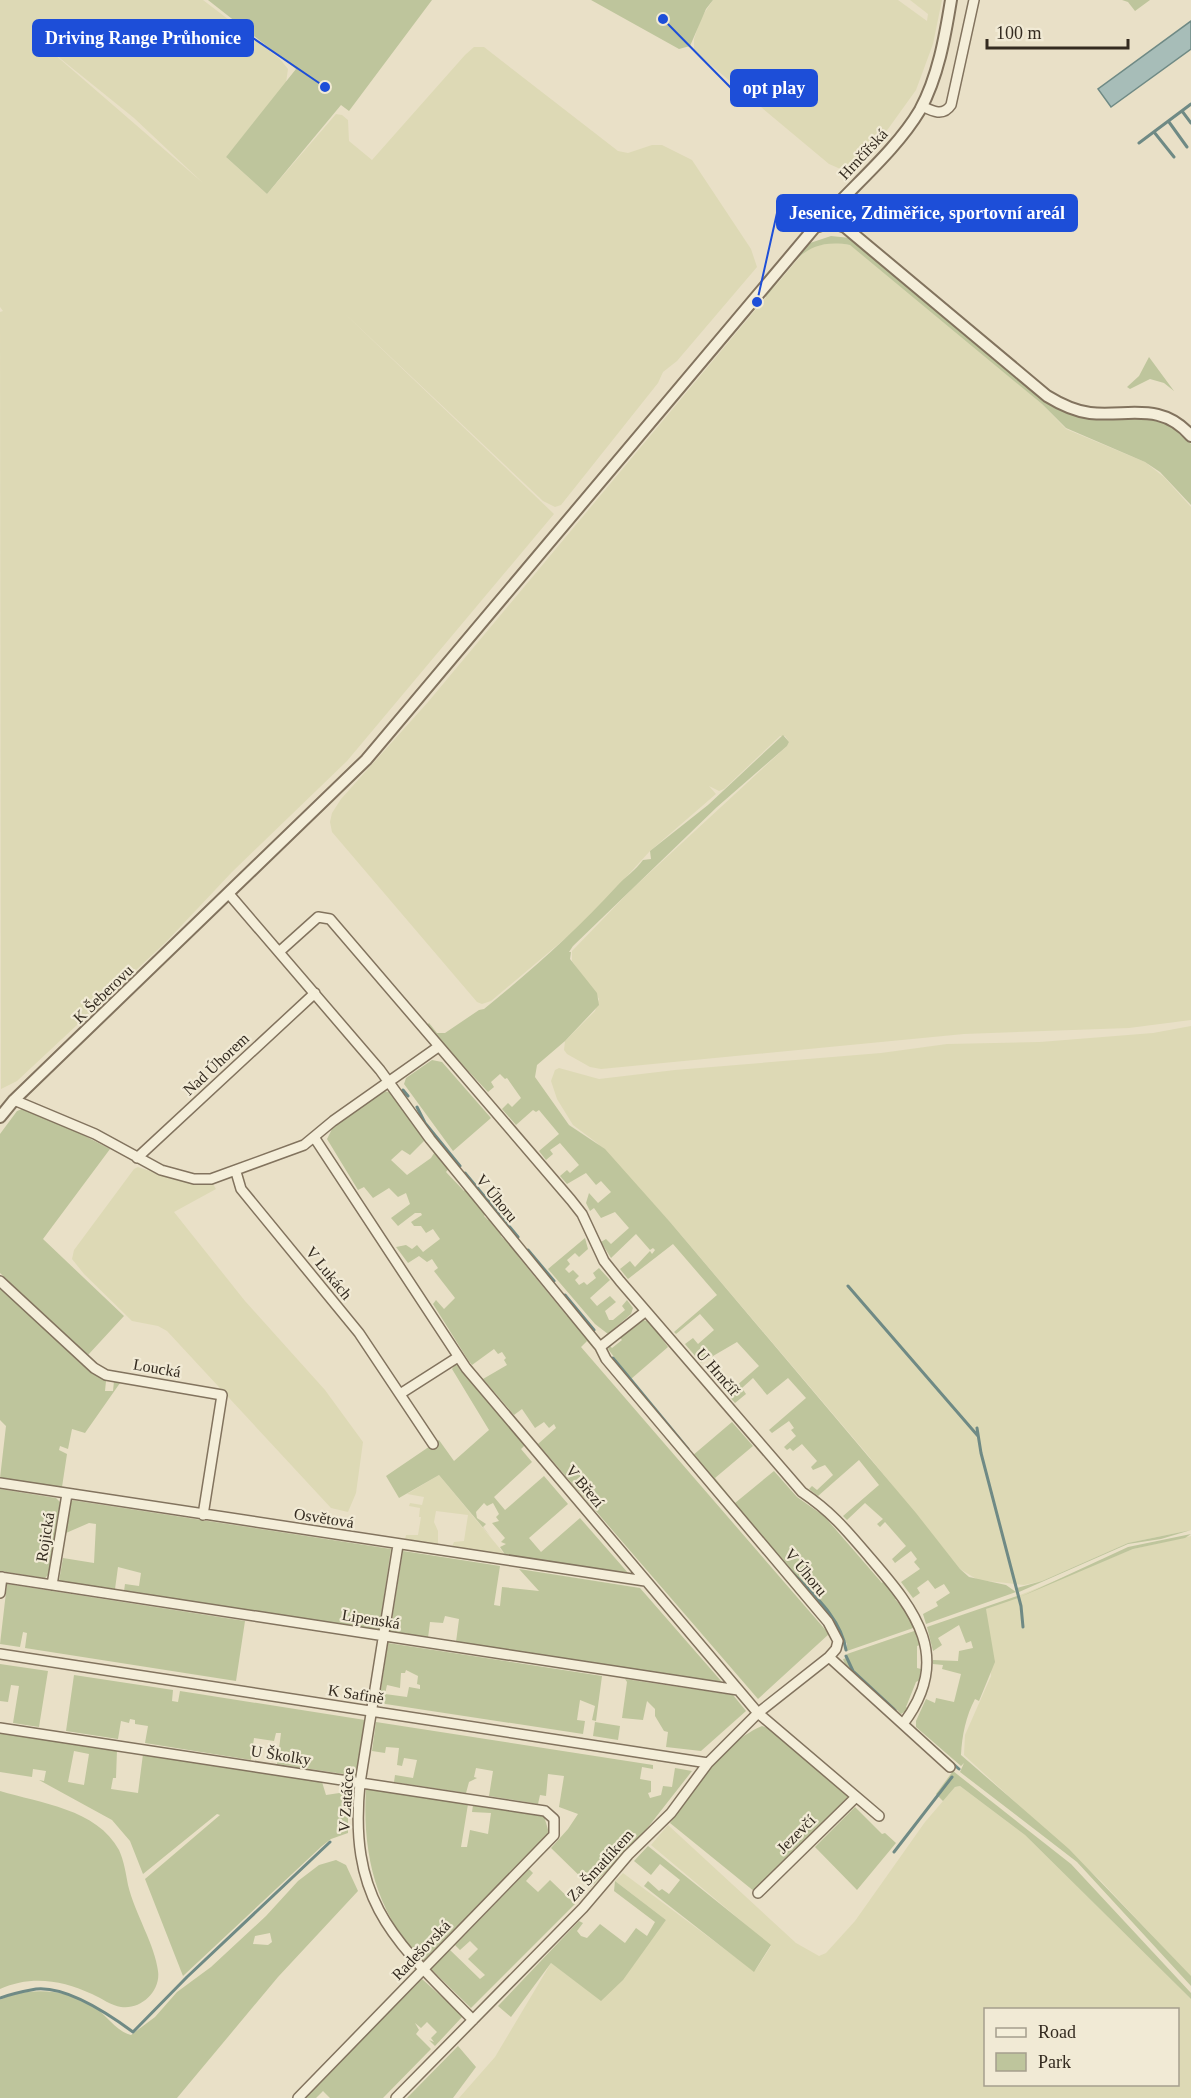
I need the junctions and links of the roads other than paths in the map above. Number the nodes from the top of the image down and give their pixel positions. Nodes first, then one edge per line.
1 (951, 0) edge
2 (974, 0) edge
3 (922, 106) junction
4 (827, 222) junction
5 (1191, 435) edge
6 (229, 894) junction
7 (279, 952) junction
8 (315, 993) junction
9 (438, 1047) junction
10 (388, 1082) junction
11 (14, 1100) junction
12 (0, 1117) edge
13 (314, 1137) junction
14 (137, 1158) junction
15 (236, 1172) junction
16 (0, 1281) edge
17 (646, 1311) junction
18 (600, 1347) junction
19 (458, 1357) junction
20 (400, 1394) junction
21 (433, 1444) dead end
22 (0, 1483) edge
23 (67, 1494) junction
24 (203, 1515) junction
25 (398, 1545) junction
26 (1, 1577) edge
27 (645, 1581) junction
28 (52, 1585) junction
29 (0, 1593) edge
30 (382, 1636) junction
31 (0, 1654) edge
32 (829, 1657) junction
33 (738, 1690) junction
34 (372, 1712) junction
35 (758, 1713) junction
36 (903, 1724) junction
37 (0, 1728) edge
38 (708, 1763) junction
39 (950, 1767) dead end
40 (360, 1783) junction
41 (856, 1797) junction
42 (879, 1816) dead end
43 (554, 1819) joint
44 (758, 1893) dead end
45 (423, 1970) junction
46 (473, 2020) junction
47 (297, 2098) edge
48 (396, 2098) edge

1 - 3 street, Hrnčířská
2 - 3 street
3 - 4 street, Hrnčířská
4 - 5 street
4 - 6 street, K Šeberovu
6 - 7 street, V Úhoru
6 - 11 street, K Šeberovu
7 - 8 street, V Úhoru
7 - 9 street, U Hrnčíř
8 - 10 street, V Úhoru
8 - 14 street, Nad Úhorem
9 - 10 street
9 - 17 street, U Hrnčíř
10 - 13 street
10 - 18 street, V Úhoru
11 - 12 street, K Šeberovu
11 - 14 street
13 - 15 street
13 - 19 street, V Březí
14 - 15 street
15 - 20 street, V Lukách
16 - 24 street, Loucká
17 - 18 street
17 - 36 street, U Hrnčíř
18 - 32 street, V Úhoru
19 - 20 street
19 - 27 street, V Březí
20 - 21 street, V Lukách
22 - 23 street, Osvětová
23 - 24 street, Osvětová
23 - 28 street, Rojická
24 - 25 street, Osvětová
25 - 27 street, Osvětová
25 - 30 street, V Zatáčce
26 - 28 street, Lipenská
26 - 29 street
27 - 33 street, V Březí
28 - 30 street, Lipenská
30 - 33 street, Lipenská
30 - 34 street, V Zatáčce
31 - 34 street, K Safině
32 - 35 street, Za Šmatlíkem
32 - 36 street
33 - 35 street, V Březí
34 - 38 street, K Safině
34 - 40 street, V Zatáčce
35 - 38 street, Za Šmatlíkem
35 - 41 street, V Březí
36 - 39 street
37 - 40 street, U Školky
38 - 46 street, Za Šmatlíkem
40 - 43 street, U Školky
40 - 45 street, V Zatáčce
41 - 42 street, V Březí
41 - 44 street, Jezevčí
43 - 45 street, Radešovská
45 - 46 street, V Zatáčce
45 - 47 street, Radešovská
46 - 48 street, Za Šmatlíkem

